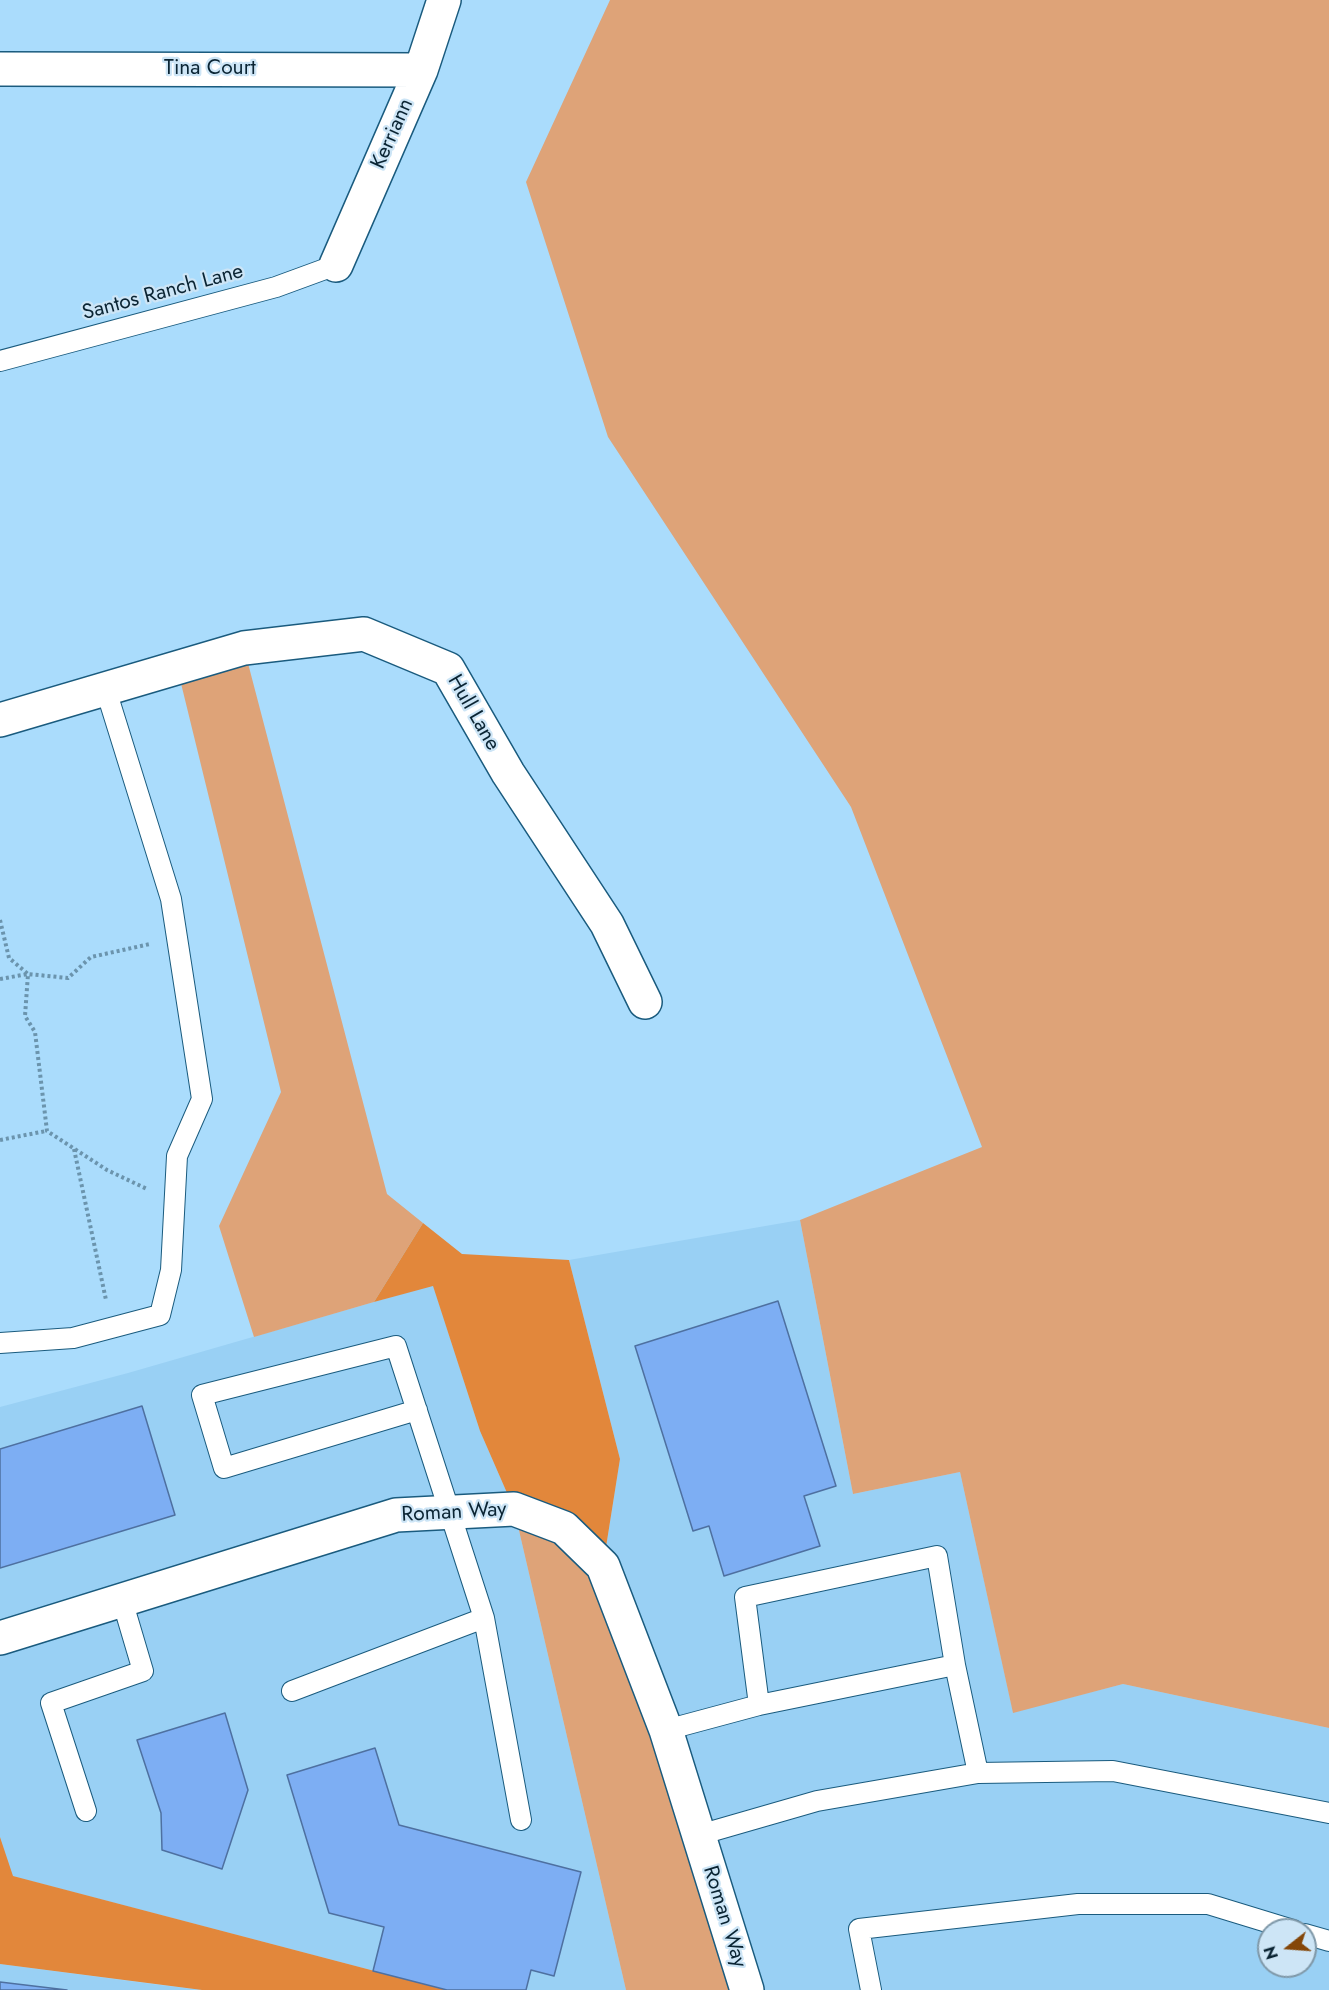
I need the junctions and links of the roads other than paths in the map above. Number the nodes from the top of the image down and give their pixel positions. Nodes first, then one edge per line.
1 (444, 0) edge
2 (0, 69) edge
3 (421, 70) junction
4 (336, 265) joint
5 (0, 361) edge
6 (105, 687) junction
7 (0, 720) edge
8 (645, 1002) dead end
9 (0, 1343) edge
10 (417, 1410) junction
11 (451, 1512) junction
12 (122, 1600) junction
13 (484, 1617) junction
14 (0, 1638) edge
15 (955, 1665) junction
16 (292, 1691) dead end
17 (759, 1705) junction
18 (666, 1730) junction
19 (978, 1773) junction
20 (86, 1811) dead end
21 (1329, 1814) edge
22 (521, 1820) dead end
23 (699, 1834) junction
24 (1257, 1919) edge
25 (747, 1990) edge
26 (871, 1990) edge

1 - 3 street, Kerriann
2 - 3 street, Tina Court
3 - 4 street, Kerriann
4 - 5 lane, Santos Ranch Lane
6 - 7 street, Hull Lane
6 - 8 street, Hull Lane
6 - 9 lane
10 - 10 lane
10 - 11 lane
11 - 12 street, Roman Way
11 - 13 lane
11 - 18 street, Roman Way
12 - 14 street, Roman Way
12 - 20 lane
13 - 16 lane
13 - 22 lane
15 - 17 lane
15 - 17 lane
15 - 19 lane
17 - 18 lane
18 - 23 street, Roman Way
19 - 21 lane
19 - 23 lane
23 - 25 street, Roman Way
24 - 26 lane

